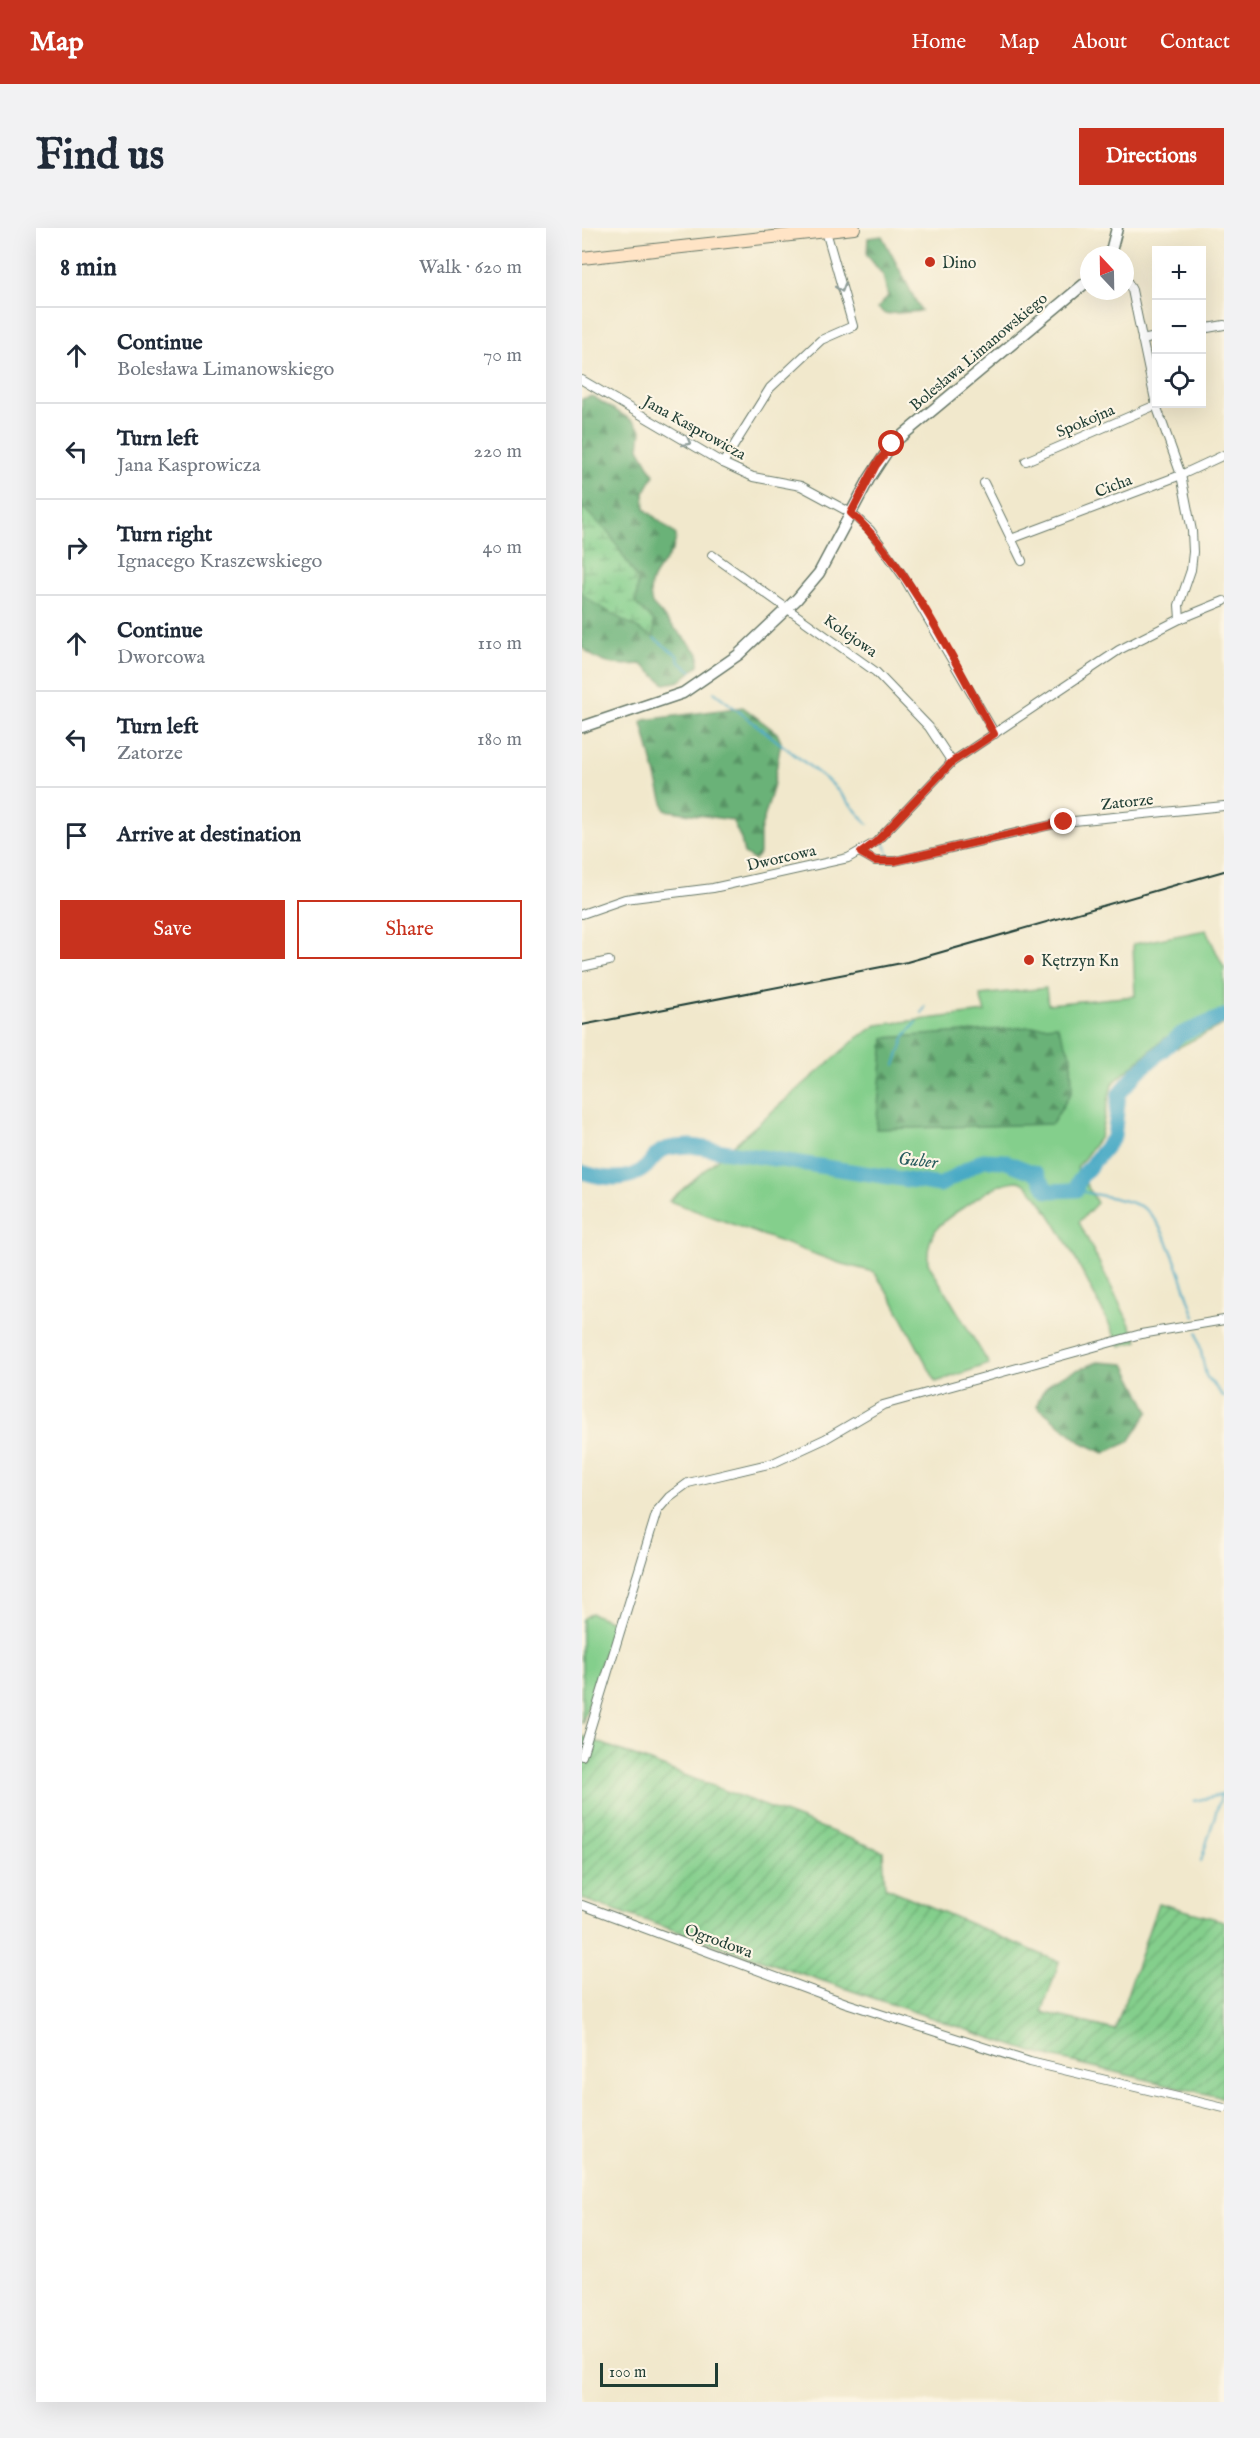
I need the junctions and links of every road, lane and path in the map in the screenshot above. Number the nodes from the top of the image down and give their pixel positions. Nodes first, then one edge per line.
1 (848, 228) edge
2 (854, 228) edge
3 (1117, 228) edge
4 (826, 231) junction
5 (1112, 246) edge
6 (582, 258) edge
7 (1080, 287) edge
8 (1134, 300) edge
9 (1224, 325) edge
10 (1206, 328) edge
11 (1152, 338) edge
12 (1142, 339) junction
13 (582, 380) edge
14 (1152, 386) edge
15 (1152, 407) edge
16 (1157, 408) edge
17 (1224, 454) edge
18 (1026, 461) dead end
19 (723, 463) junction
20 (1180, 476) junction
21 (984, 483) dead end
22 (851, 513) junction
23 (1011, 539) junction
24 (711, 555) dead end
25 (1022, 561) dead end
26 (1224, 601) edge
27 (787, 608) junction
28 (1180, 619) junction
29 (582, 727) edge
30 (994, 734) junction
31 (952, 762) junction
32 (1224, 806) edge
33 (861, 853) junction
34 (582, 914) edge
35 (609, 961) dead end
36 (582, 967) edge
37 (1224, 1320) edge
38 (582, 1756) edge
39 (582, 1905) edge
40 (1224, 2108) edge

1 - 2 main road
1 - 4 main road
3 - 5 street
4 - 6 main road
4 -> 19 street
7 - 22 street, Bolesława Limanowskiego
8 - 12 street
9 - 10 street
11 - 12 street
12 - 14 street
13 -> 19 street, Jana Kasprowicza
15 - 18 street, Spokojna
16 - 20 street
17 - 20 street, Cicha
19 - 22 street, Jana Kasprowicza
20 - 23 street, Cicha
20 - 28 street
21 - 23 street
22 - 27 street, Bolesława Limanowskiego
22 - 30 street, Jana Kasprowicza
23 - 25 street
24 - 27 street, Kolejowa
26 - 28 street, Dworcowa
27 - 29 street, Bolesława Limanowskiego
27 - 31 street, Kolejowa
28 - 30 street, Dworcowa
30 - 31 street, Dworcowa
31 - 33 street, Dworcowa
32 - 33 street, Zatorze
33 - 34 street, Dworcowa
35 - 36 street
37 - 38 street
39 - 40 street, Ogrodowa

